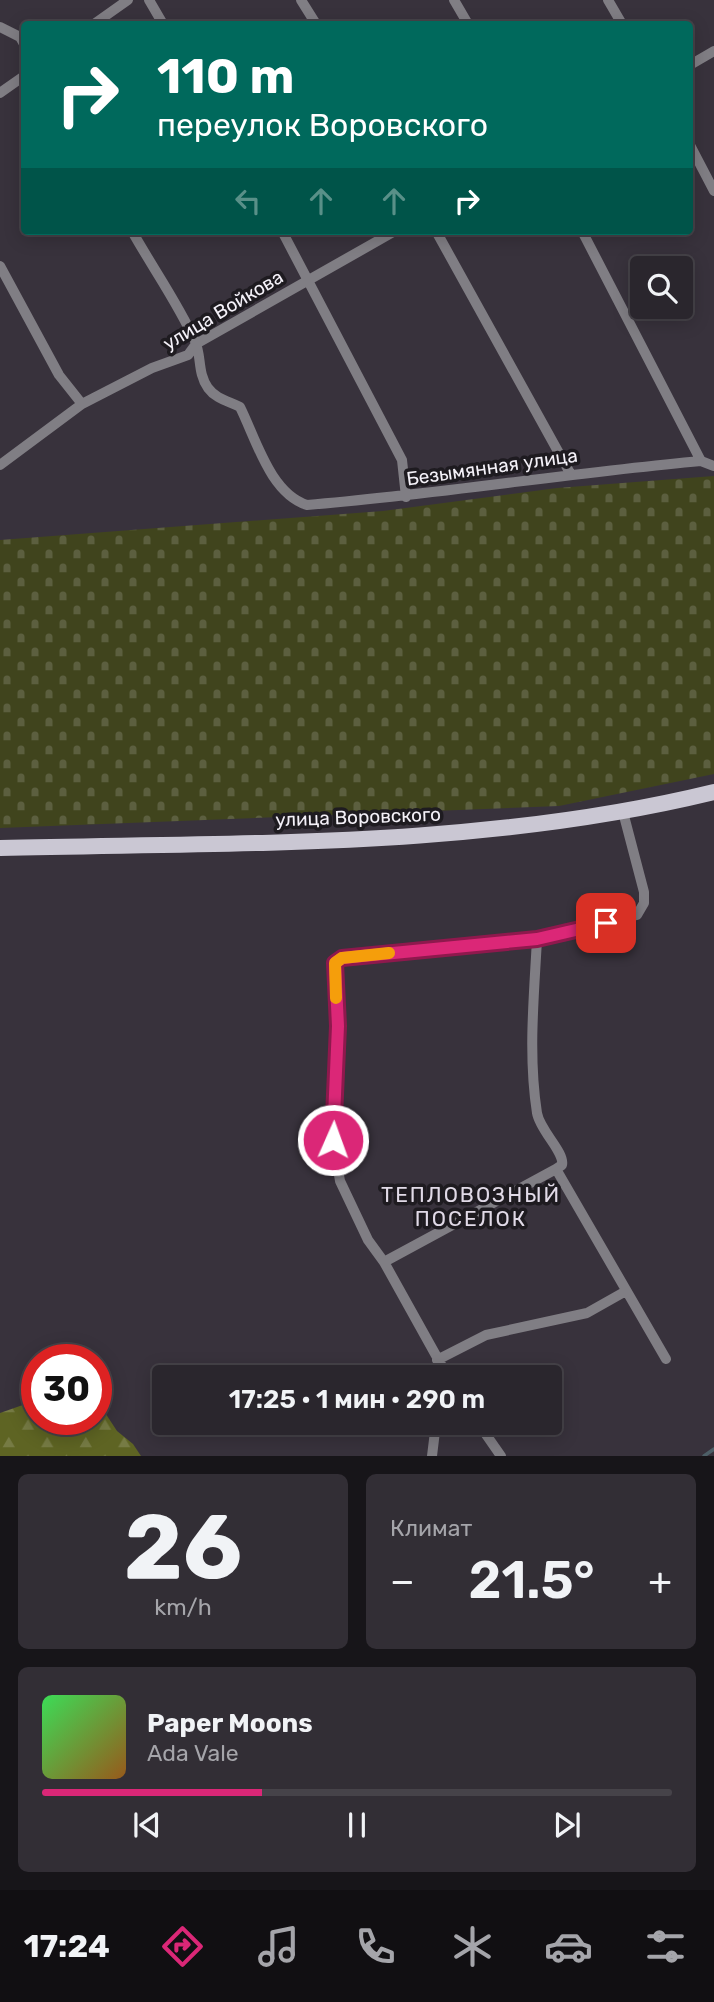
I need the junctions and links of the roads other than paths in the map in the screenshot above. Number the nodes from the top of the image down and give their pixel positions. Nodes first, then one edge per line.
1 (128, 0) edge
2 (149, 0) edge
3 (301, 0) edge
4 (454, 0) edge
5 (608, 0) edge
6 (98, 21) edge
7 (161, 21) edge
8 (314, 21) edge
9 (466, 21) edge
10 (620, 21) edge
11 (0, 27) edge
12 (21, 39) edge
13 (714, 51) edge
14 (693, 63) edge
15 (21, 78) edge
16 (0, 93) edge
17 (693, 151) edge
18 (714, 191) edge
19 (134, 235) edge
20 (284, 235) edge
21 (388, 235) edge
22 (438, 235) edge
23 (584, 235) edge
24 (0, 266) edge
25 (310, 279) junction
26 (196, 344) junction
27 (180, 359) junction
28 (198, 370) junction
29 (82, 404) junction
30 (701, 461) junction
31 (0, 465) edge
32 (714, 467) edge
33 (570, 473) junction
34 (406, 497) junction
35 (714, 792) edge
36 (624, 812) junction
37 (0, 848) edge
38 (537, 939) junction
39 (556, 1169) junction
40 (384, 1262) junction
41 (626, 1291) junction
42 (666, 1359) dead end
43 (437, 1360) junction
44 (440, 1365) edge
45 (435, 1435) edge
46 (486, 1435) edge
47 (432, 1456) edge
48 (501, 1456) edge

1 - 6 street
2 - 7 street
3 - 8 street
4 - 9 street
5 - 10 street
11 - 12 street
13 - 14 street
15 - 16 street
17 - 18 street
19 - 26 street
20 - 25 street
21 - 25 street, улица Войкова
22 - 33 street
23 - 30 street
24 - 29 street
25 - 26 street, улица Войкова
25 - 34 street
26 - 27 street, улица Войкова
26 - 28 street
27 - 28 street
27 - 29 street, улица Войкова
28 - 34 street, Безымянная улица
29 - 31 street, улица Войкова
30 - 32 street
30 - 33 street, Безымянная улица
33 - 34 street, Безымянная улица
35 - 36 main road, улица Воровского
36 - 37 main road, улица Воровского
36 - 38 street
38 - 39 street
38 - 40 street
39 - 40 street
39 - 41 street
40 - 43 street
41 - 42 street
41 - 43 street
43 - 44 street
45 - 47 street
46 - 48 street

